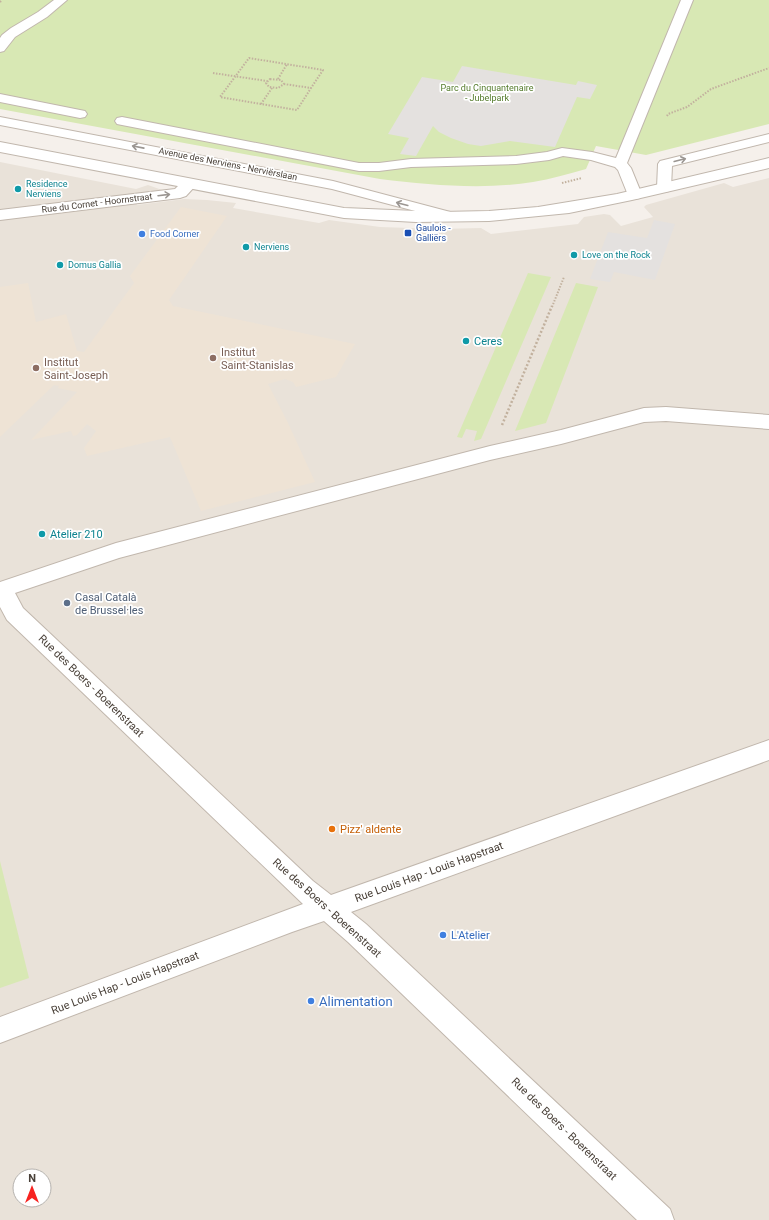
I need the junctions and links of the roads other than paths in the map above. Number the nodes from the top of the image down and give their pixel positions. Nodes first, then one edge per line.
1 (61, 0) edge
2 (687, 0) edge
3 (0, 48) edge
4 (0, 98) edge
5 (80, 114) dead end
6 (0, 121) edge
7 (122, 121) dead end
8 (769, 138) edge
9 (0, 147) edge
10 (769, 163) edge
11 (620, 164) junction
12 (189, 184) junction
13 (664, 188) junction
14 (635, 195) junction
15 (0, 215) edge
16 (453, 218) junction
17 (769, 422) edge
18 (1, 590) edge
19 (769, 750) edge
20 (328, 908) junction
21 (0, 1030) edge
22 (659, 1220) edge

1 - 3 lane
2 - 11 lane
4 - 5 lane
16 -> 6 lane, Avenue des Nerviens - Nerviërslaan
7 - 11 lane
13 -> 8 lane
9 - 12 street, Avenue des Nerviens - Nerviërslaan
10 - 13 street, Avenue des Nerviens - Nerviërslaan
11 - 14 lane
15 -> 12 street, Rue du Cornet - Hoornstraat
12 - 16 street, Avenue des Nerviens - Nerviërslaan
13 - 14 street, Avenue des Nerviens - Nerviërslaan
14 - 16 street, Avenue des Nerviens - Nerviërslaan
17 - 18 street
18 - 20 street, Rue des Boers - Boerenstraat
19 - 20 street, Rue Louis Hap - Louis Hapstraat
20 - 21 street, Rue Louis Hap - Louis Hapstraat
20 - 22 street, Rue des Boers - Boerenstraat

